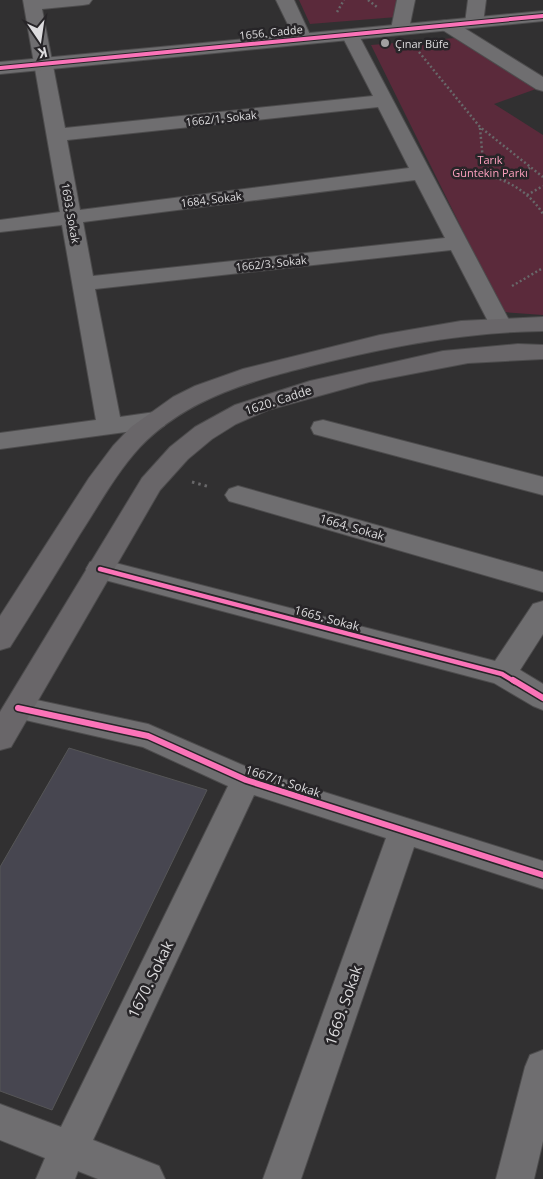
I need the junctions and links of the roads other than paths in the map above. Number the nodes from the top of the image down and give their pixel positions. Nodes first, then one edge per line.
1 (83, 0) edge
2 (284, 0) edge
3 (406, 0) edge
4 (477, 0) edge
5 (33, 2) edge
6 (543, 16) edge
7 (474, 23) junction
8 (447, 25) junction
9 (400, 30) junction
10 (350, 34) junction
11 (303, 39) junction
12 (44, 64) junction
13 (0, 68) edge
14 (543, 84) edge
15 (384, 101) junction
16 (57, 135) junction
17 (422, 173) junction
18 (71, 216) junction
19 (0, 226) edge
20 (458, 243) junction
21 (84, 284) junction
22 (500, 324) junction
23 (543, 324) edge
24 (543, 352) edge
25 (155, 420) junction
26 (109, 426) junction
27 (323, 428) dead end
28 (0, 440) edge
29 (543, 486) edge
30 (238, 495) road end
31 (100, 570) junction
32 (543, 582) edge
33 (543, 611) edge
34 (0, 639) edge
35 (502, 674) junction
36 (543, 698) edge
37 (18, 708) junction
38 (0, 738) edge
39 (246, 780) junction
40 (404, 831) junction
41 (543, 875) edge
42 (543, 1067) edge
43 (0, 1122) edge
44 (62, 1164) edge
45 (146, 1179) edge
46 (282, 1179) edge
47 (515, 1179) edge

1 - 5 street
2 - 11 street
3 - 9 street
4 - 7 street
5 - 12 street, 1693. Sokak
6 - 7 street, 1656. Cadde
7 - 8 street, 1656. Cadde
8 - 9 street, 1656. Cadde
8 - 14 street
9 - 10 street, 1656. Cadde
10 - 11 street, 1656. Cadde
10 - 15 street
11 - 12 street, 1656. Cadde
12 - 13 street, 1656. Cadde
12 - 16 street, 1693. Sokak
15 - 16 street, 1662/1. Sokak
15 - 17 street
16 - 18 street, 1693. Sokak
17 - 18 street, 1684. Sokak
17 - 20 street
18 - 19 street, 1684. Sokak
18 - 21 street, 1693. Sokak
20 - 21 street, 1662/3. Sokak
20 - 22 street
21 - 26 street, 1693. Sokak
22 - 23 main road
22 - 25 main road
24 - 31 main road, 1620. Cadde
25 - 26 street
25 - 34 main road
26 - 28 street
27 - 29 street
30 - 32 street, 1664. Sokak
31 - 35 street, 1665. Sokak
31 - 37 main road, 1620. Cadde
33 - 35 street
35 - 36 street, 1665. Sokak
37 - 38 main road, 1620. Cadde
37 - 39 street, 1667/1. Sokak
39 - 40 street, 1667/1. Sokak
39 - 44 street, 1670. Sokak
40 - 41 street, 1667/1. Sokak
40 - 46 street, 1669. Sokak
42 - 47 street
43 - 44 street
44 - 45 street

